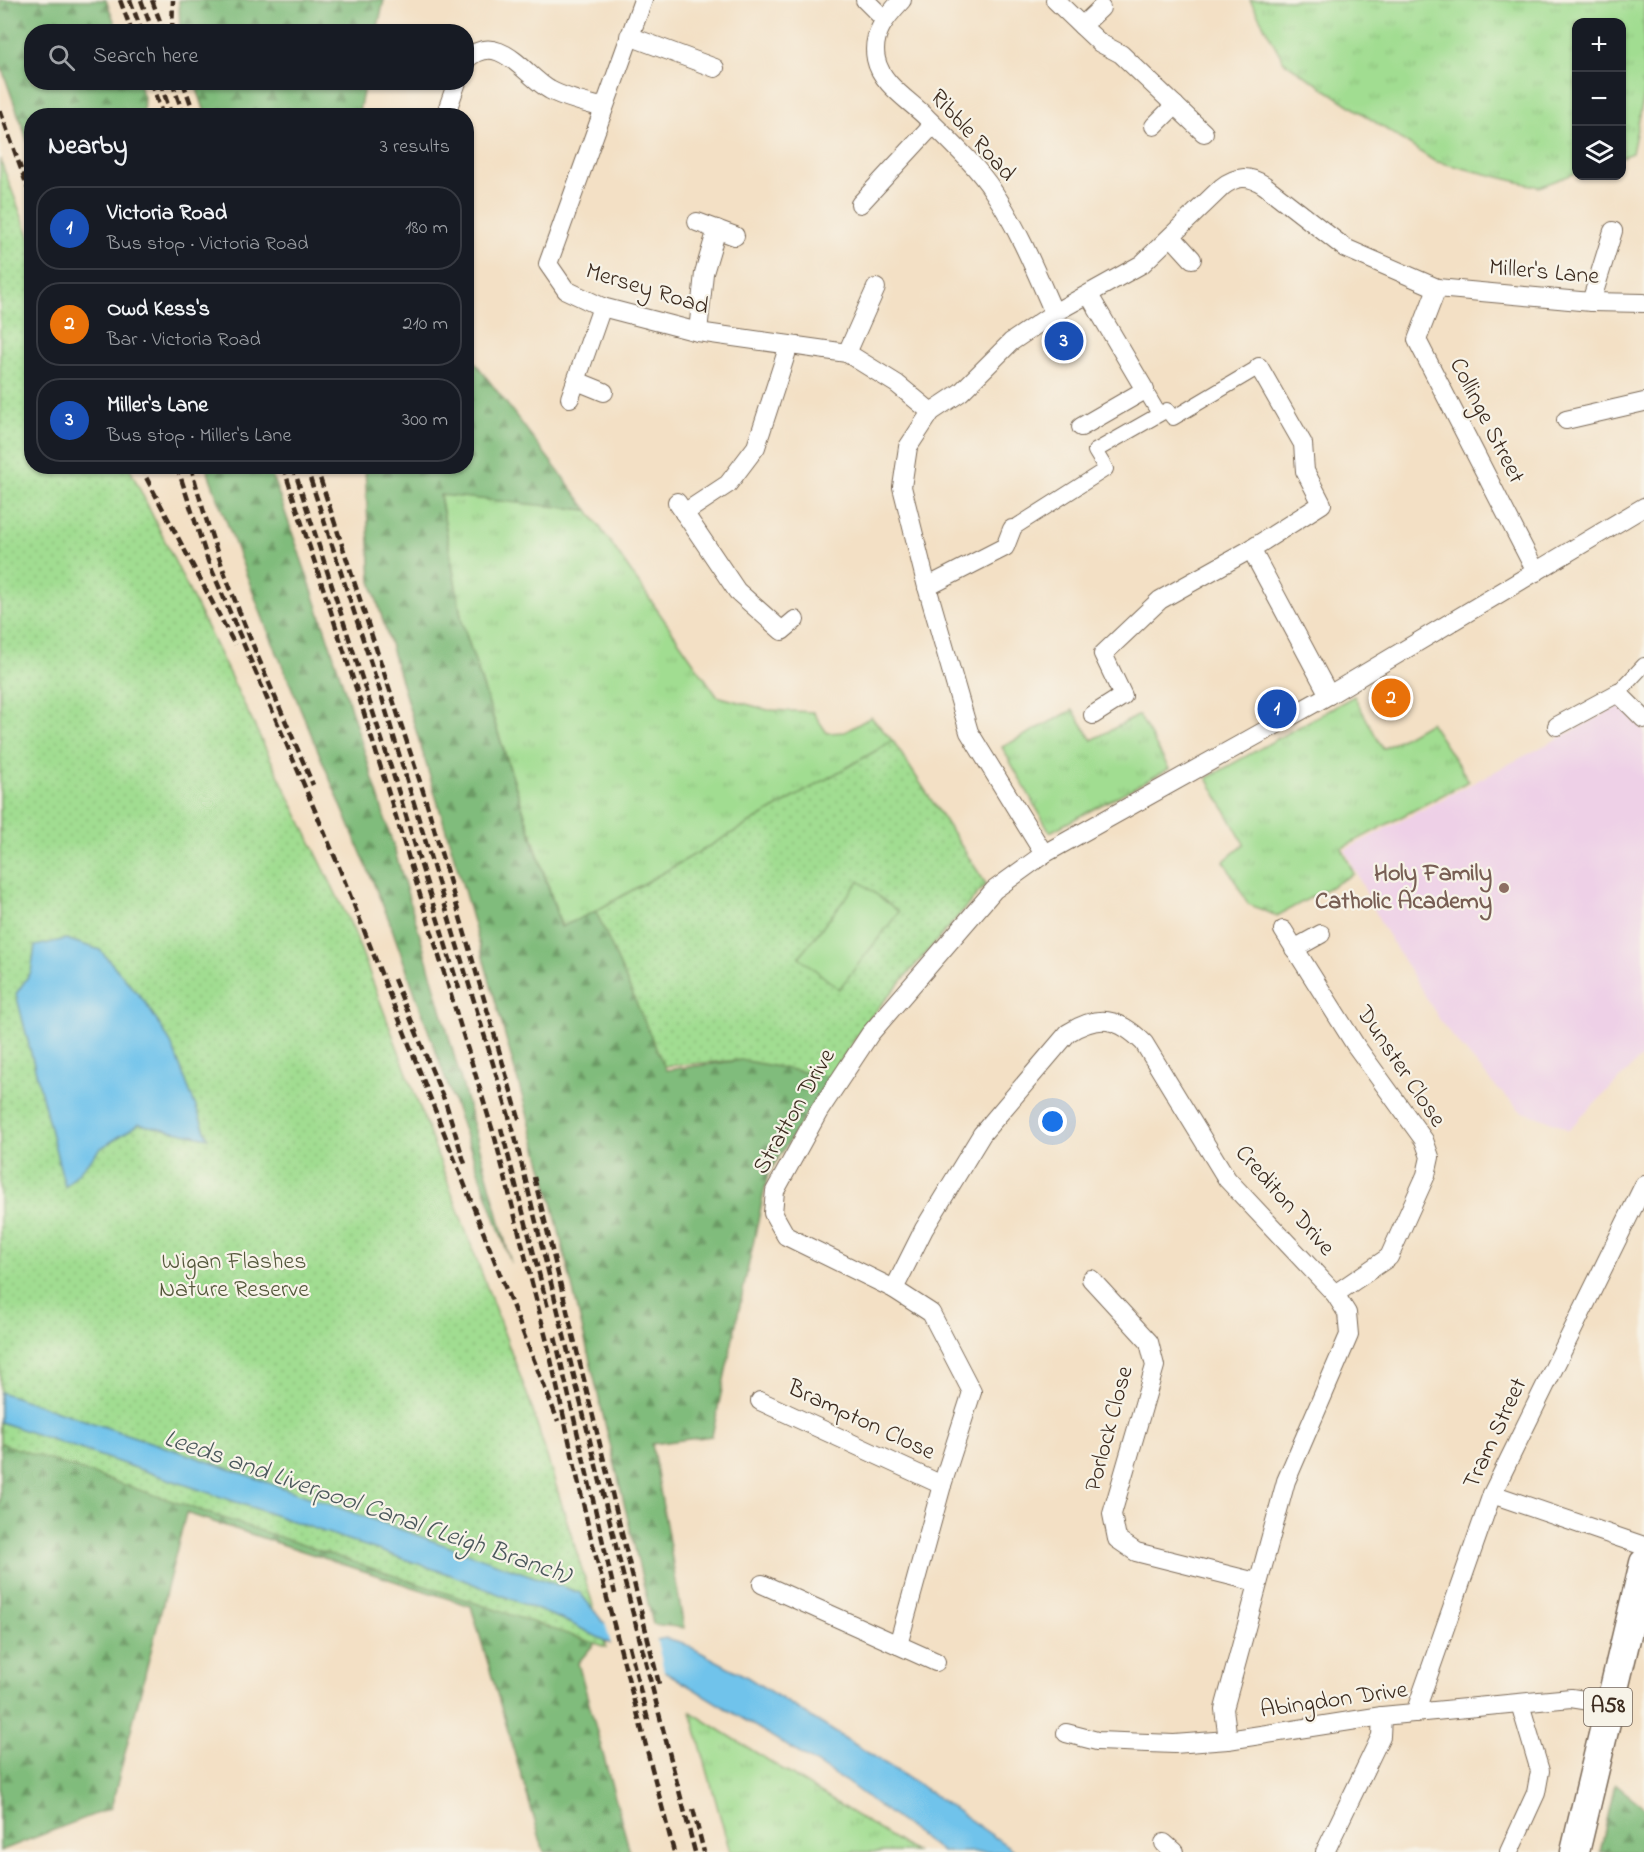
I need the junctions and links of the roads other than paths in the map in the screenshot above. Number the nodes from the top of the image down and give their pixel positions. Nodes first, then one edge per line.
1 (643, 0) edge
2 (866, 0) edge
3 (902, 0) edge
4 (1055, 0) edge
5 (1101, 8) dead end
6 (884, 19) junction
7 (1082, 26) junction
8 (629, 36) junction
9 (474, 53) edge
10 (715, 68) dead end
11 (454, 90) edge
12 (1175, 105) junction
13 (448, 108) edge
14 (604, 108) junction
15 (933, 125) junction
16 (1154, 126) dead end
17 (1204, 133) dead end
18 (860, 204) dead end
19 (697, 222) dead end
20 (717, 229) junction
21 (1613, 231) dead end
22 (735, 236) dead end
23 (1172, 237) junction
24 (1192, 259) dead end
25 (876, 288) dead end
26 (1437, 288) junction
27 (1089, 295) junction
28 (1591, 302) junction
29 (1644, 303) edge
30 (602, 307) junction
31 (1054, 313) junction
32 (698, 332) junction
33 (789, 345) junction
34 (847, 353) junction
35 (1258, 367) joint
36 (1145, 390) junction
37 (604, 392) dead end
38 (1644, 402) edge
39 (931, 412) junction
40 (1159, 414) junction
41 (1566, 420) dead end
42 (1081, 427) dead end
43 (1644, 507) edge
44 (1012, 529) joint
45 (1251, 549) junction
46 (1536, 572) junction
47 (927, 587) junction
48 (795, 620) dead end
49 (1644, 665) edge
50 (1618, 693) junction
51 (1329, 695) junction
52 (1093, 715) dead end
53 (1644, 719) edge
54 (1557, 726) dead end
55 (1044, 854) junction
56 (1283, 930) dead end
57 (1321, 934) dead end
58 (1294, 949) junction
59 (1643, 1187) edge
60 (1091, 1279) dead end
61 (894, 1289) junction
62 (1335, 1294) junction
63 (760, 1401) dead end
64 (942, 1485) junction
65 (1492, 1494) junction
66 (1644, 1546) edge
67 (1644, 1563) edge
68 (1256, 1582) junction
69 (762, 1584) dead end
70 (898, 1645) junction
71 (936, 1662) dead end
72 (1520, 1704) junction
73 (1609, 1704) junction
74 (1414, 1713) junction
75 (1382, 1716) junction
76 (1066, 1733) dead end
77 (1228, 1740) junction
78 (1325, 1852) edge
79 (1509, 1852) edge
80 (1575, 1852) edge

1 - 8 street, Mersey Road
2 - 6 street
3 - 6 street, Ribble Road
4 - 7 street
5 - 7 street
6 - 15 street, Ribble Road
7 - 12 street
8 - 10 street
8 - 14 street, Mersey Road
9 - 14 street
11 - 13 street
12 - 16 street
12 - 17 street
14 - 30 street, Mersey Road
15 - 18 street
15 - 31 street, Ribble Road
19 - 20 street
20 - 22 street
20 - 32 street
21 - 28 street
23 - 24 street
23 - 26 street, Miller's Lane
23 - 27 street, Miller's Lane
25 - 34 street
26 - 28 street, Miller's Lane
26 - 46 street, Collinge Street
27 - 31 street, Miller's Lane
27 - 36 street
28 - 29 street, Miller's Lane
30 - 32 street, Mersey Road
30 - 37 street
31 - 39 street, Miller's Lane
32 - 33 street, Mersey Road
33 - 34 street, Mersey Road
33 - 48 street
34 - 39 street, Mersey Road
35 - 40 street
35 - 45 street
36 - 40 street
36 - 42 street
38 - 41 street
39 - 47 street, Miller's Lane
40 - 44 street
43 - 46 street, Stratton Drive
44 - 47 street
45 - 51 street
45 - 52 street
46 - 51 street, Stratton Drive
47 - 55 street, Miller's Lane
49 - 50 street
50 - 53 street
50 - 54 street
51 - 55 street, Stratton Drive
55 - 61 street, Stratton Drive
56 - 58 street, Dunster Close
57 - 58 street
58 - 62 street, Dunster Close
59 - 65 street, Tram Street
60 - 68 street, Porlock Close
61 - 62 street, Crediton Drive
61 - 64 street, Stratton Drive
62 - 68 street, Crediton Drive
63 - 64 street, Brampton Close
64 - 70 street, Stratton Drive
65 - 66 street
65 - 74 street, Tram Street
67 - 73 main road, A58
68 - 77 street, Crediton Drive
69 - 70 street
70 - 71 street
72 - 73 street, Abingdon Drive
72 - 74 street, Abingdon Drive
72 - 79 street
73 - 80 main road, A58
74 - 75 street, Abingdon Drive
75 - 77 street, Abingdon Drive
75 - 78 street
76 - 77 street, Abingdon Drive

